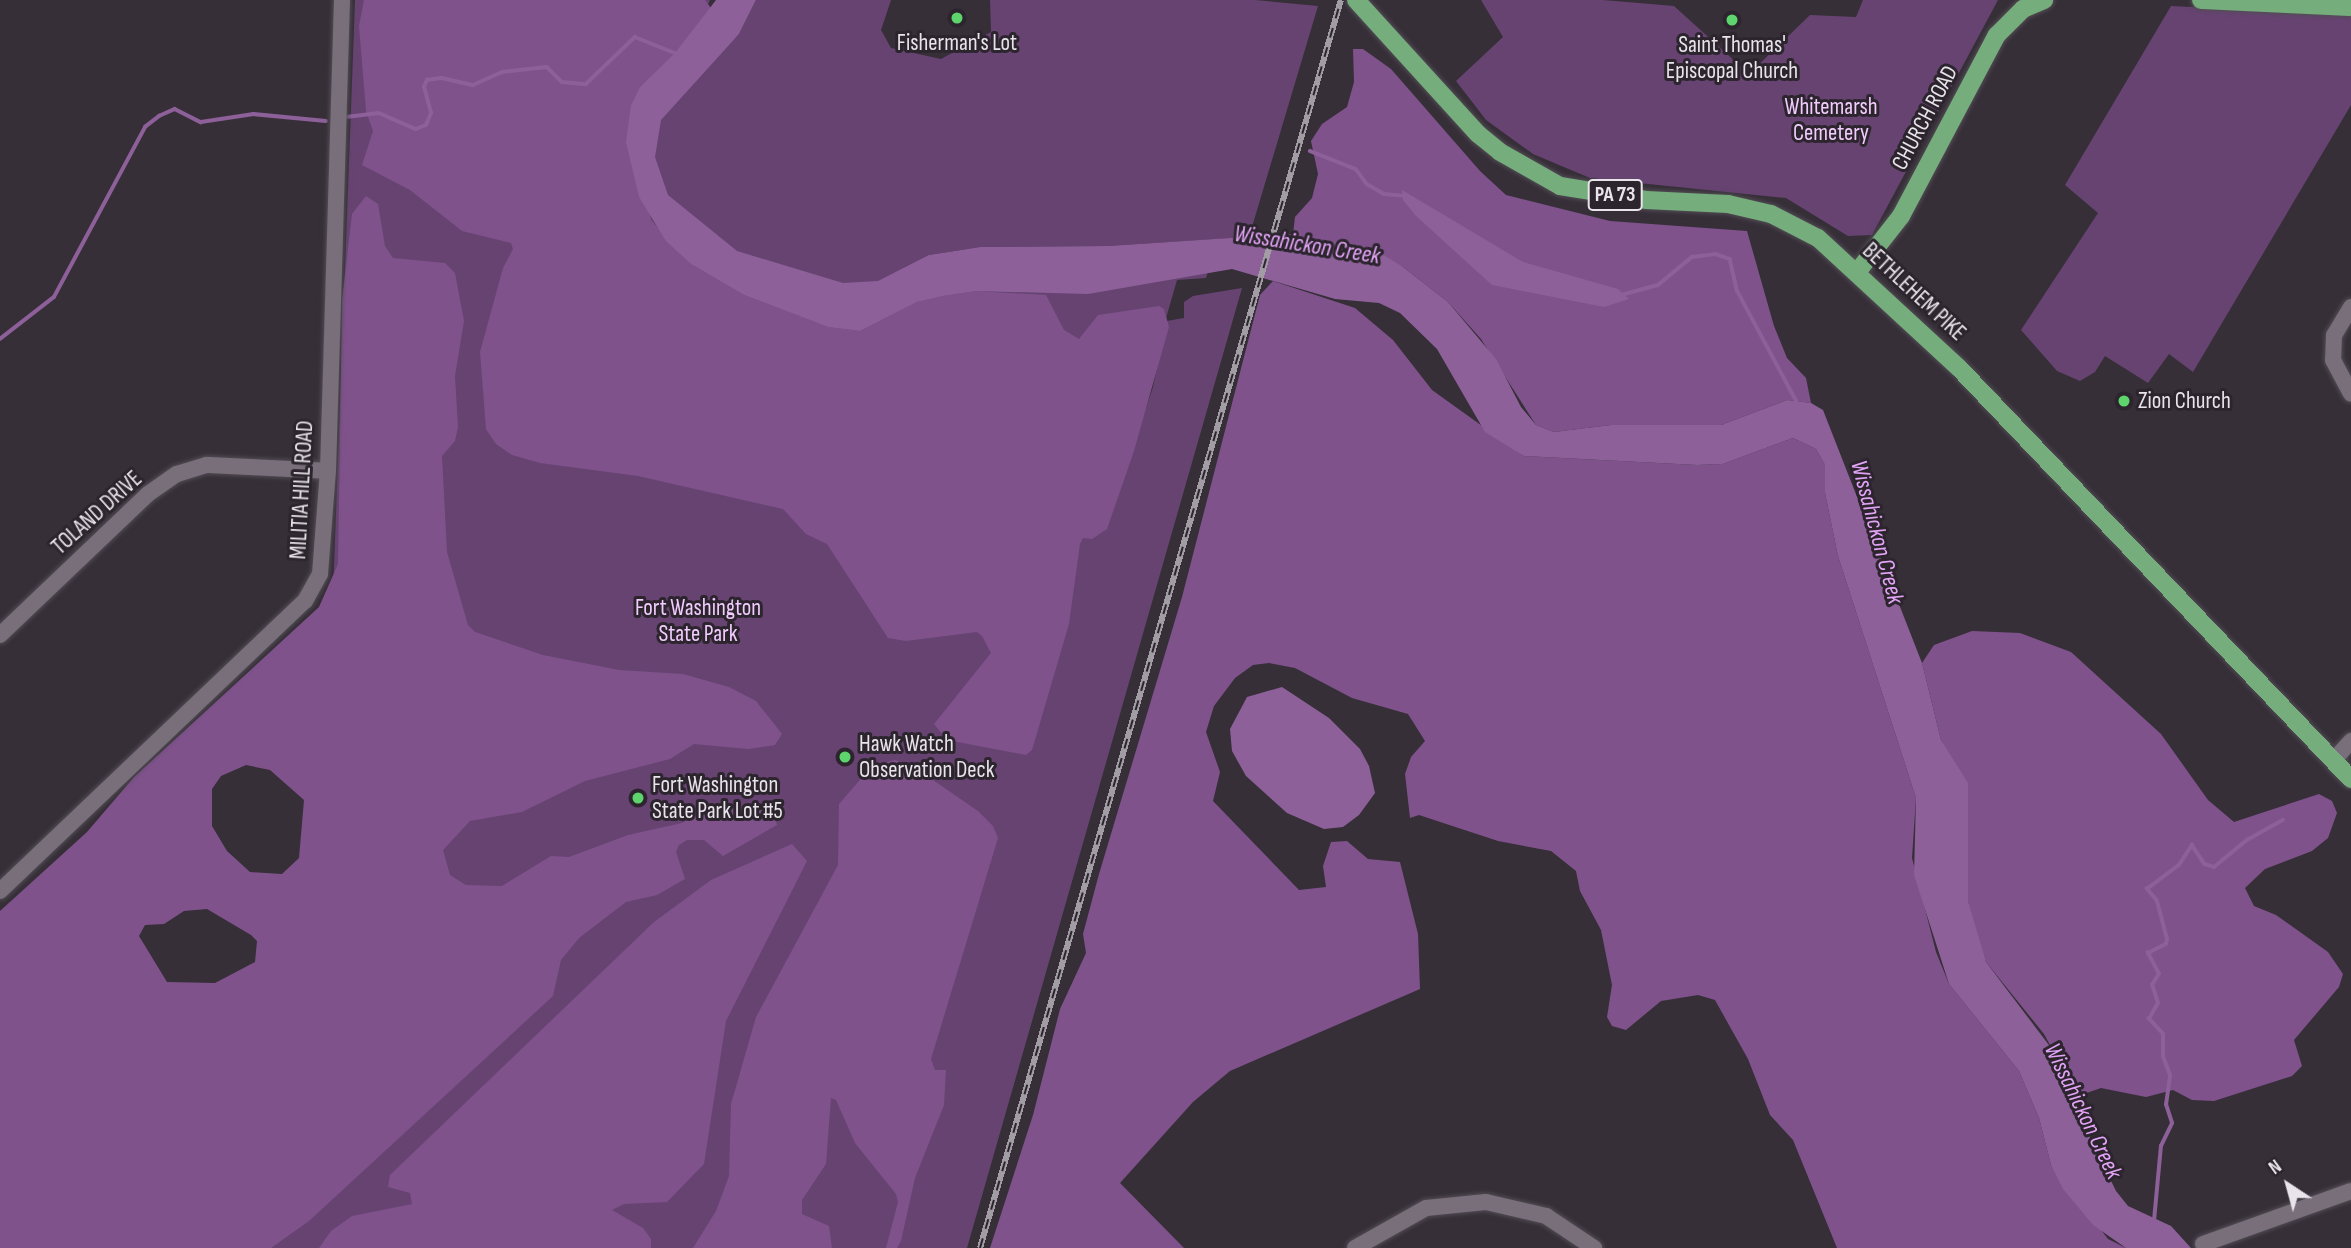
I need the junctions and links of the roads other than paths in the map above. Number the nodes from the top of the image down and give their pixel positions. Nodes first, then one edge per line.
1 (342, 0) edge
2 (1356, 0) edge
3 (2044, 0) edge
4 (2201, 0) edge
5 (2351, 7) edge
6 (1858, 271) junction
7 (2351, 307) edge
8 (2351, 394) edge
9 (328, 471) junction
10 (0, 635) edge
11 (2351, 741) edge
12 (2333, 761) junction
13 (2351, 779) edge
14 (0, 891) edge
15 (2351, 1191) edge
16 (2203, 1244) dead end
17 (1355, 1248) edge
18 (1594, 1248) edge

1 - 9 street, MILITIA HILL ROAD
2 - 6 main road, BETHLEHEM PIKE / PA 73
3 - 6 main road, CHURCH ROAD
4 - 5 main road
6 - 12 main road, BETHLEHEM PIKE
7 - 8 street
9 - 10 street, TOLAND DRIVE
9 - 14 street, MILITIA HILL ROAD
11 - 12 street
12 - 13 main road, BETHLEHEM PIKE
15 - 16 street
17 - 18 street

